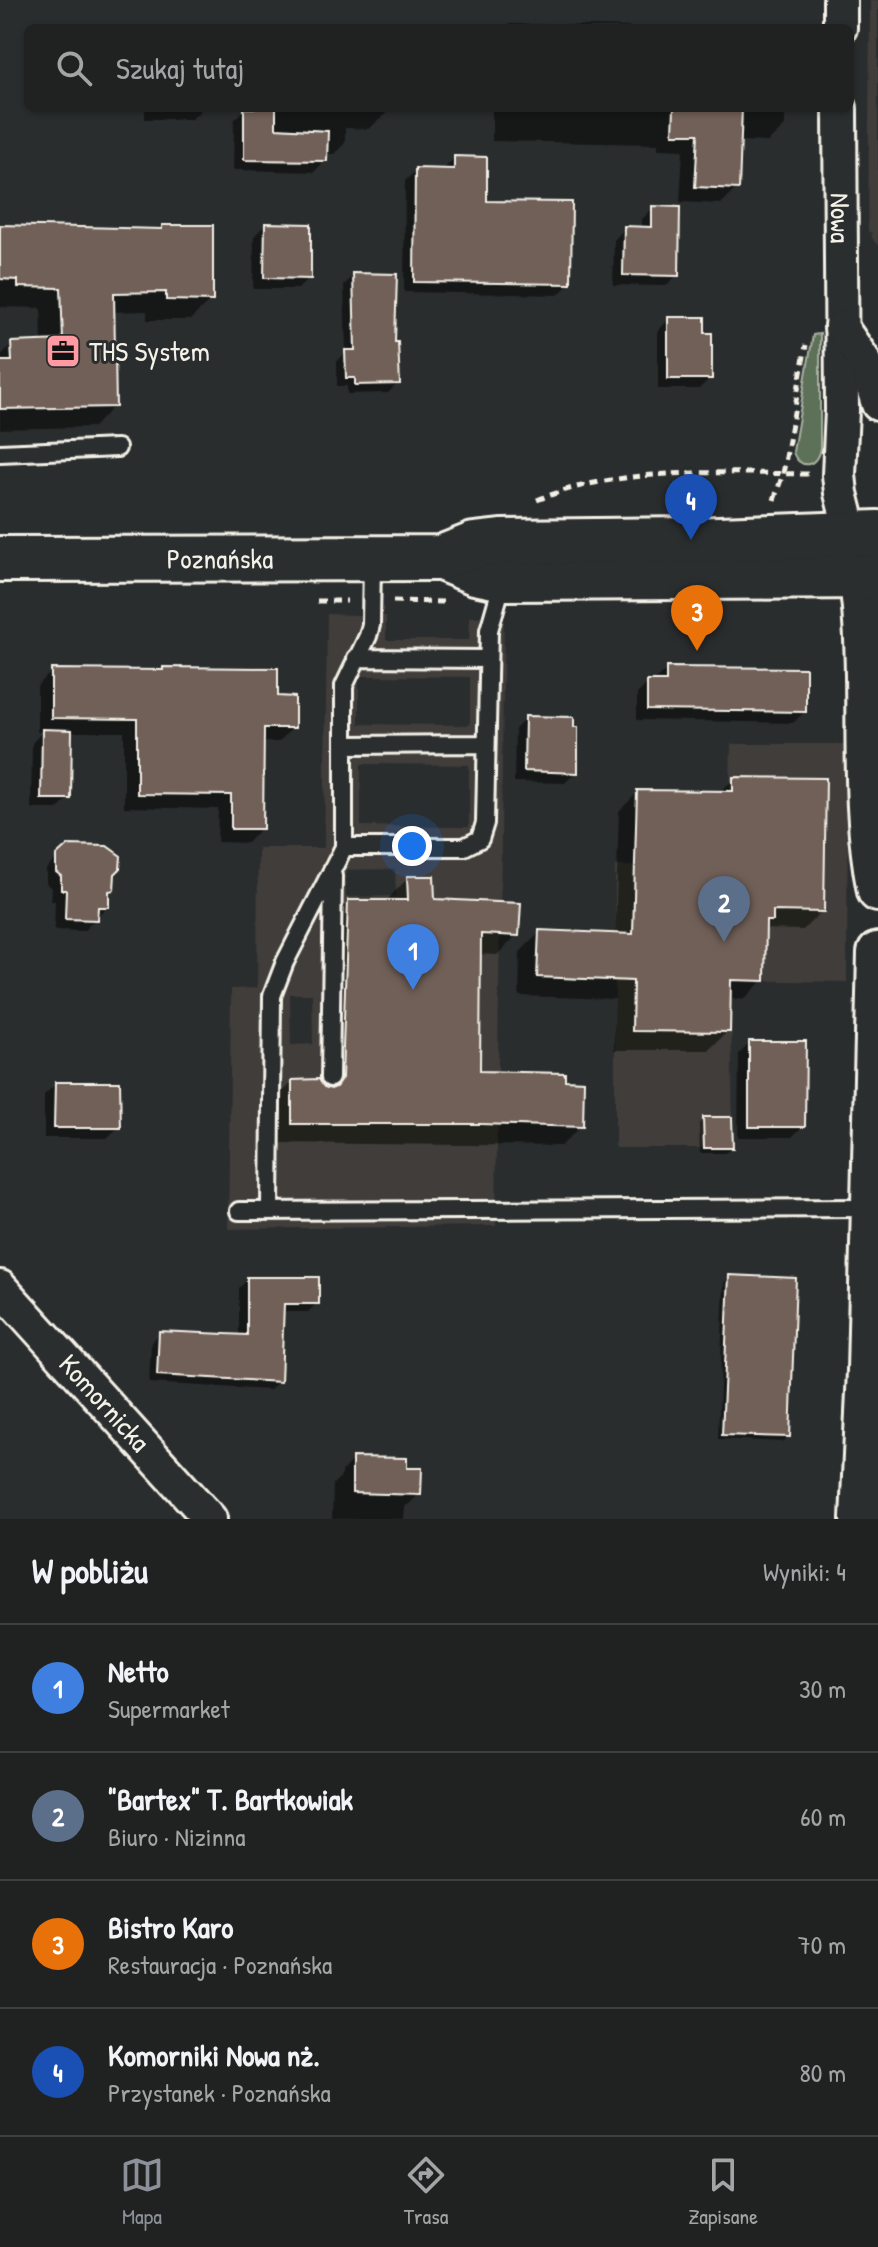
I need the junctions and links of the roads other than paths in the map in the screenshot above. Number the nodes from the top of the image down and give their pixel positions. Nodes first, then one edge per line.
1 (840, 0) edge
2 (840, 24) edge
3 (840, 112) edge
4 (841, 327) junction
5 (878, 332) edge
6 (878, 404) edge
7 (117, 448) dead end
8 (0, 453) edge
9 (864, 533) edge
10 (441, 558) junction
11 (0, 559) edge
12 (870, 576) edge
13 (372, 580) junction
14 (500, 590) junction
15 (356, 658) junction
16 (488, 659) junction
17 (486, 744) junction
18 (344, 745) junction
19 (344, 847) junction
20 (333, 871) junction
21 (878, 891) edge
22 (878, 953) edge
23 (330, 1078) dead end
24 (875, 1194) edge
25 (239, 1211) dead end
26 (270, 1211) junction
27 (0, 1287) edge
28 (210, 1519) edge
29 (861, 1519) edge

1 - 2 street
3 - 4 street, Nowa
4 - 5 street
4 - 6 street
4 - 9 street, Nowa
7 - 8 lane
9 - 10 main road, Poznańska
9 - 12 street
10 - 13 main road, Poznańska
10 - 14 main road, Poznańska
11 - 13 main road, Poznańska
12 - 14 main road, Poznańska
12 - 21 street
13 - 15 lane
14 - 16 lane
15 - 16 lane
15 - 18 lane
16 - 17 lane
17 - 18 lane
17 - 19 lane
18 - 19 lane
19 - 20 lane
20 - 23 lane
20 - 26 lane
22 - 24 street
24 - 26 lane
24 - 29 street
25 - 26 lane
27 - 28 street, Komornicka

